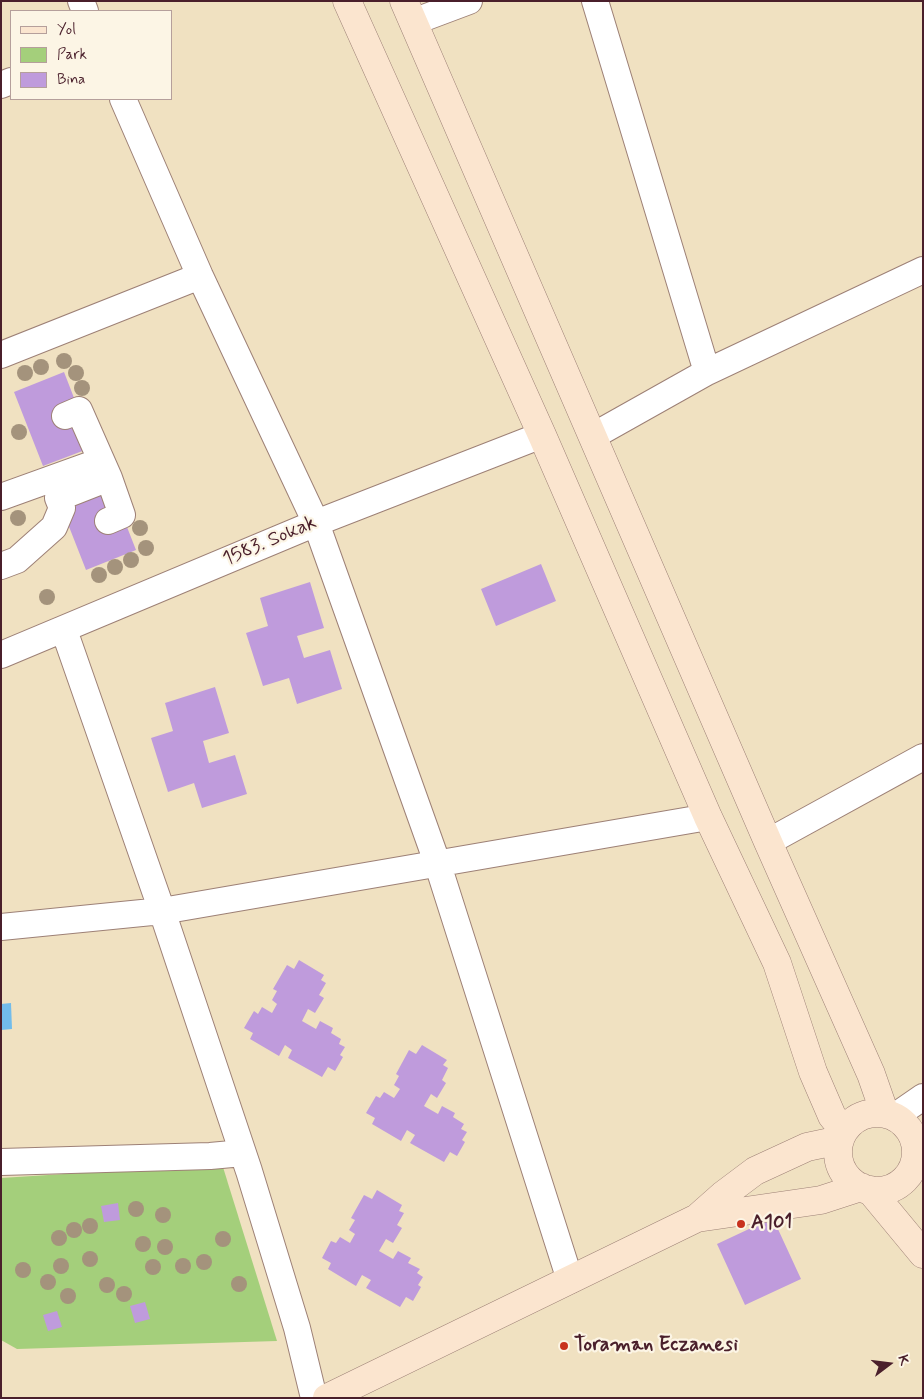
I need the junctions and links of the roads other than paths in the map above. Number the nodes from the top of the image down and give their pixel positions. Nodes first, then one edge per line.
1 (347, 1) edge
2 (469, 1) edge
3 (595, 1) edge
4 (408, 12) edge
5 (123, 100) edge
6 (923, 270) edge
7 (200, 276) junction
8 (1, 354) edge
9 (707, 372) junction
10 (65, 416) dead end
11 (542, 435) junction
12 (593, 436) junction
13 (105, 470) junction
14 (1, 497) edge
15 (108, 521) dead end
16 (316, 523) junction
17 (1, 566) edge
18 (64, 630) junction
19 (1, 655) edge
20 (923, 757) edge
21 (708, 817) junction
22 (768, 842) junction
23 (438, 865) junction
24 (162, 911) junction
25 (1, 927) edge
26 (923, 1097) edge
27 (894, 1118) junction
28 (841, 1143) junction
29 (243, 1153) junction
30 (918, 1159) edge
31 (1, 1162) edge
32 (862, 1187) junction
33 (697, 1218) junction
34 (923, 1254) edge
35 (570, 1280) junction
36 (314, 1398) edge
37 (326, 1398) edge

1 - 11 street
2 - 4 street
3 - 9 street
4 - 12 street
5 - 7 street
6 - 9 street
7 - 8 street
7 - 16 street
9 - 12 street
10 - 13 street
11 - 16 street, 1583. Sokak
11 - 21 street
12 - 22 street
13 - 14 street
13 - 15 street
13 - 17 street
16 - 18 street, 1583. Sokak
16 - 23 street
18 - 19 street, 1583. Sokak
18 - 24 street
20 - 22 street
21 - 23 street
21 - 28 street
22 - 27 street
23 - 24 street
23 - 35 street
24 - 25 street
24 - 29 street
26 - 27 street
27 - 28 street
27 - 30 street
28 - 32 street
28 - 33 street
29 - 31 street
29 - 36 street
30 - 32 street
32 - 33 street
32 - 34 street
33 - 35 street
35 - 37 street

